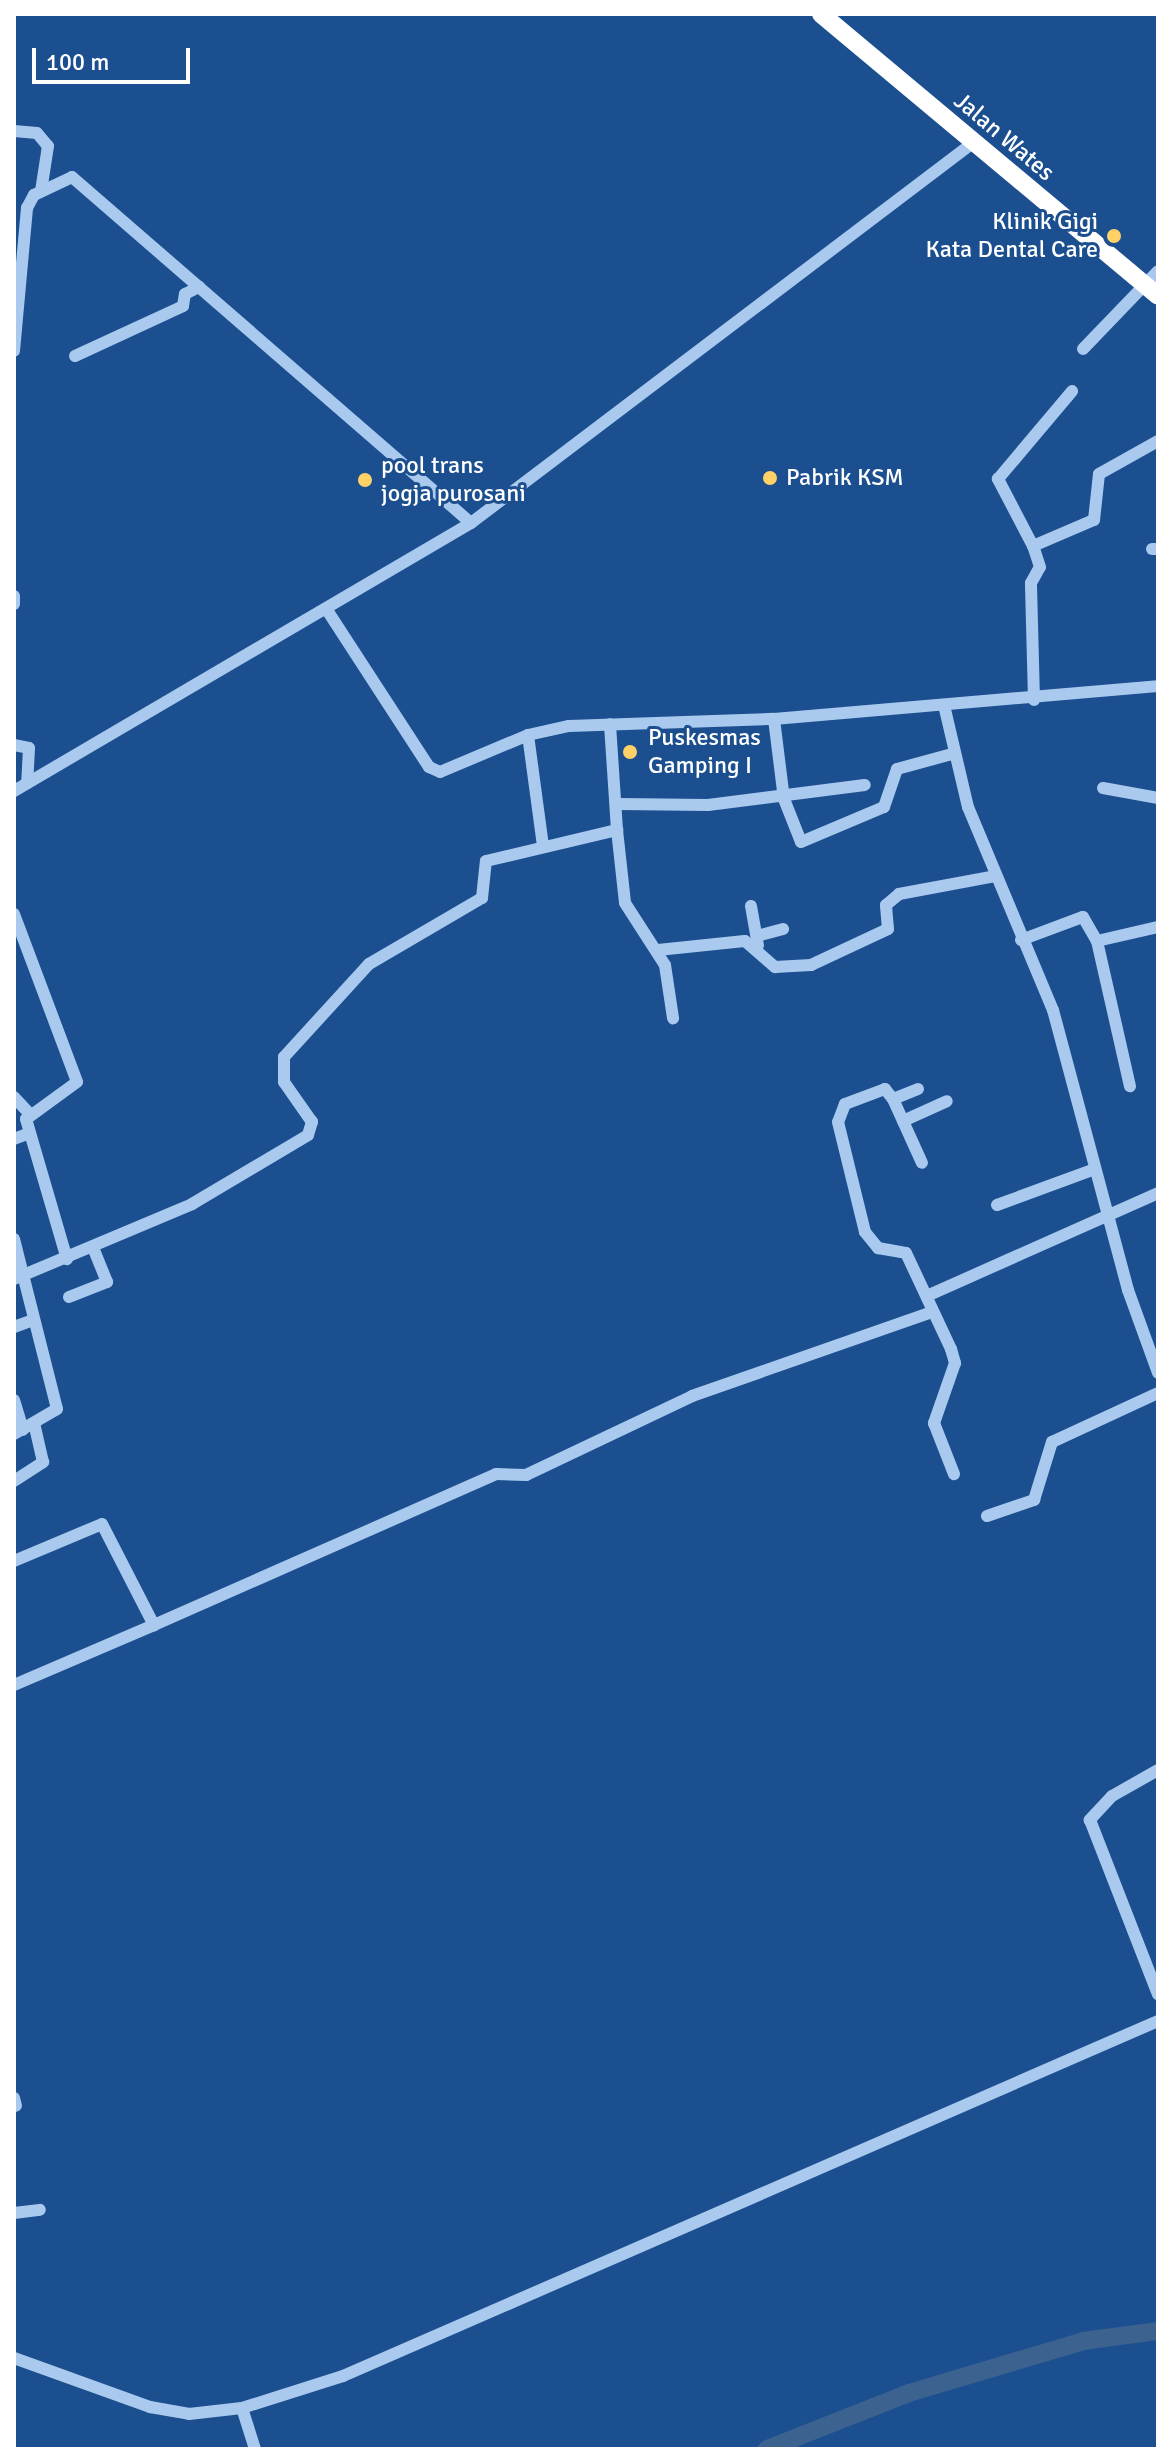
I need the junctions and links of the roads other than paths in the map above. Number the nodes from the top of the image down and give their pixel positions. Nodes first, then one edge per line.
1 (824, 15) edge
2 (14, 131) edge
3 (974, 142) junction
4 (41, 191) junction
5 (21, 209) edge
6 (1158, 271) edge
7 (1141, 282) junction
8 (199, 287) junction
9 (1158, 296) edge
10 (1083, 349) dead end
11 (14, 351) edge
12 (75, 356) dead end
13 (1072, 391) dead end
14 (1158, 441) edge
15 (471, 523) junction
16 (1033, 546) junction
17 (14, 596) edge
18 (14, 604) edge
19 (327, 610) junction
20 (1158, 686) edge
21 (1034, 700) junction
22 (944, 705) junction
23 (774, 719) junction
24 (610, 724) junction
25 (528, 735) junction
26 (14, 745) edge
27 (952, 754) junction
28 (30, 782) junction
29 (865, 785) dead end
30 (1103, 788) dead end
31 (14, 791) edge
32 (1158, 798) edge
33 (784, 799) junction
34 (617, 804) junction
35 (617, 830) junction
36 (543, 846) junction
37 (996, 876) junction
38 (751, 906) dead end
39 (14, 914) edge
40 (1158, 927) edge
41 (783, 929) dead end
42 (1021, 940) junction
43 (758, 941) junction
44 (1097, 941) junction
45 (658, 950) junction
46 (673, 1018) dead end
47 (1130, 1086) dead end
48 (918, 1089) dead end
49 (14, 1097) edge
50 (893, 1099) junction
51 (947, 1101) dead end
52 (29, 1113) junction
53 (903, 1121) junction
54 (30, 1133) junction
55 (14, 1139) edge
56 (922, 1163) dead end
57 (1095, 1169) junction
58 (1158, 1193) edge
59 (997, 1205) dead end
60 (1106, 1212) junction
61 (14, 1239) edge
62 (93, 1248) junction
63 (67, 1259) junction
64 (19, 1278) edge
65 (929, 1295) junction
66 (69, 1297) dead end
67 (932, 1312) junction
68 (33, 1320) junction
69 (14, 1327) edge
70 (1158, 1373) edge
71 (1158, 1393) edge
72 (14, 1400) edge
73 (24, 1430) edge
74 (954, 1474) dead end
75 (14, 1481) edge
76 (987, 1516) dead end
77 (14, 1561) edge
78 (154, 1625) junction
79 (14, 1685) edge
80 (1158, 1770) edge
81 (1158, 1994) edge
82 (1158, 2021) edge
83 (40, 2210) dead end
84 (14, 2213) edge
85 (14, 2358) edge
86 (242, 2408) junction
87 (255, 2449) edge

1 - 3 highway, Jalan Wates
2 - 4 street
3 - 7 highway, Jalan Wates
3 - 15 street
4 - 5 street
4 - 8 street
5 - 11 street
6 - 7 street
7 - 9 highway, Jalan Wates
7 - 10 street
8 - 12 street
8 - 15 street
13 - 16 street
14 - 16 street
15 - 19 street
16 - 21 street
17 - 18 street
19 - 25 street
19 - 28 street
20 - 21 street
21 - 22 street
22 - 23 street
22 - 27 street
23 - 24 street
23 - 33 street
24 - 25 street
24 - 34 street
25 - 36 street
26 - 28 street
27 - 33 street
27 - 37 street
28 - 31 street
29 - 33 street
30 - 32 street
33 - 34 street
34 - 35 street
35 - 36 street
35 - 45 street
36 - 62 street
37 - 42 street
37 - 43 street
38 - 43 street
39 - 52 street
40 - 44 street
41 - 43 street
42 - 44 street
42 - 57 street
43 - 45 street
44 - 47 street
45 - 46 street
48 - 50 street
49 - 52 street
50 - 53 street
50 - 65 street
51 - 53 street
52 - 54 street
53 - 56 street
54 - 55 street
54 - 63 street
57 - 59 street
57 - 60 street
58 - 60 street
60 - 65 street
60 - 70 street
61 - 64 street
62 - 63 street
62 - 66 street
63 - 64 street
64 - 68 street
65 - 67 street
67 - 74 street
67 - 78 street
68 - 69 street
68 - 73 street
71 - 76 street
72 - 73 street
73 - 75 street
77 - 78 street
78 - 79 street
80 - 81 street
82 - 86 street
83 - 84 street
85 - 86 street
86 - 87 street

